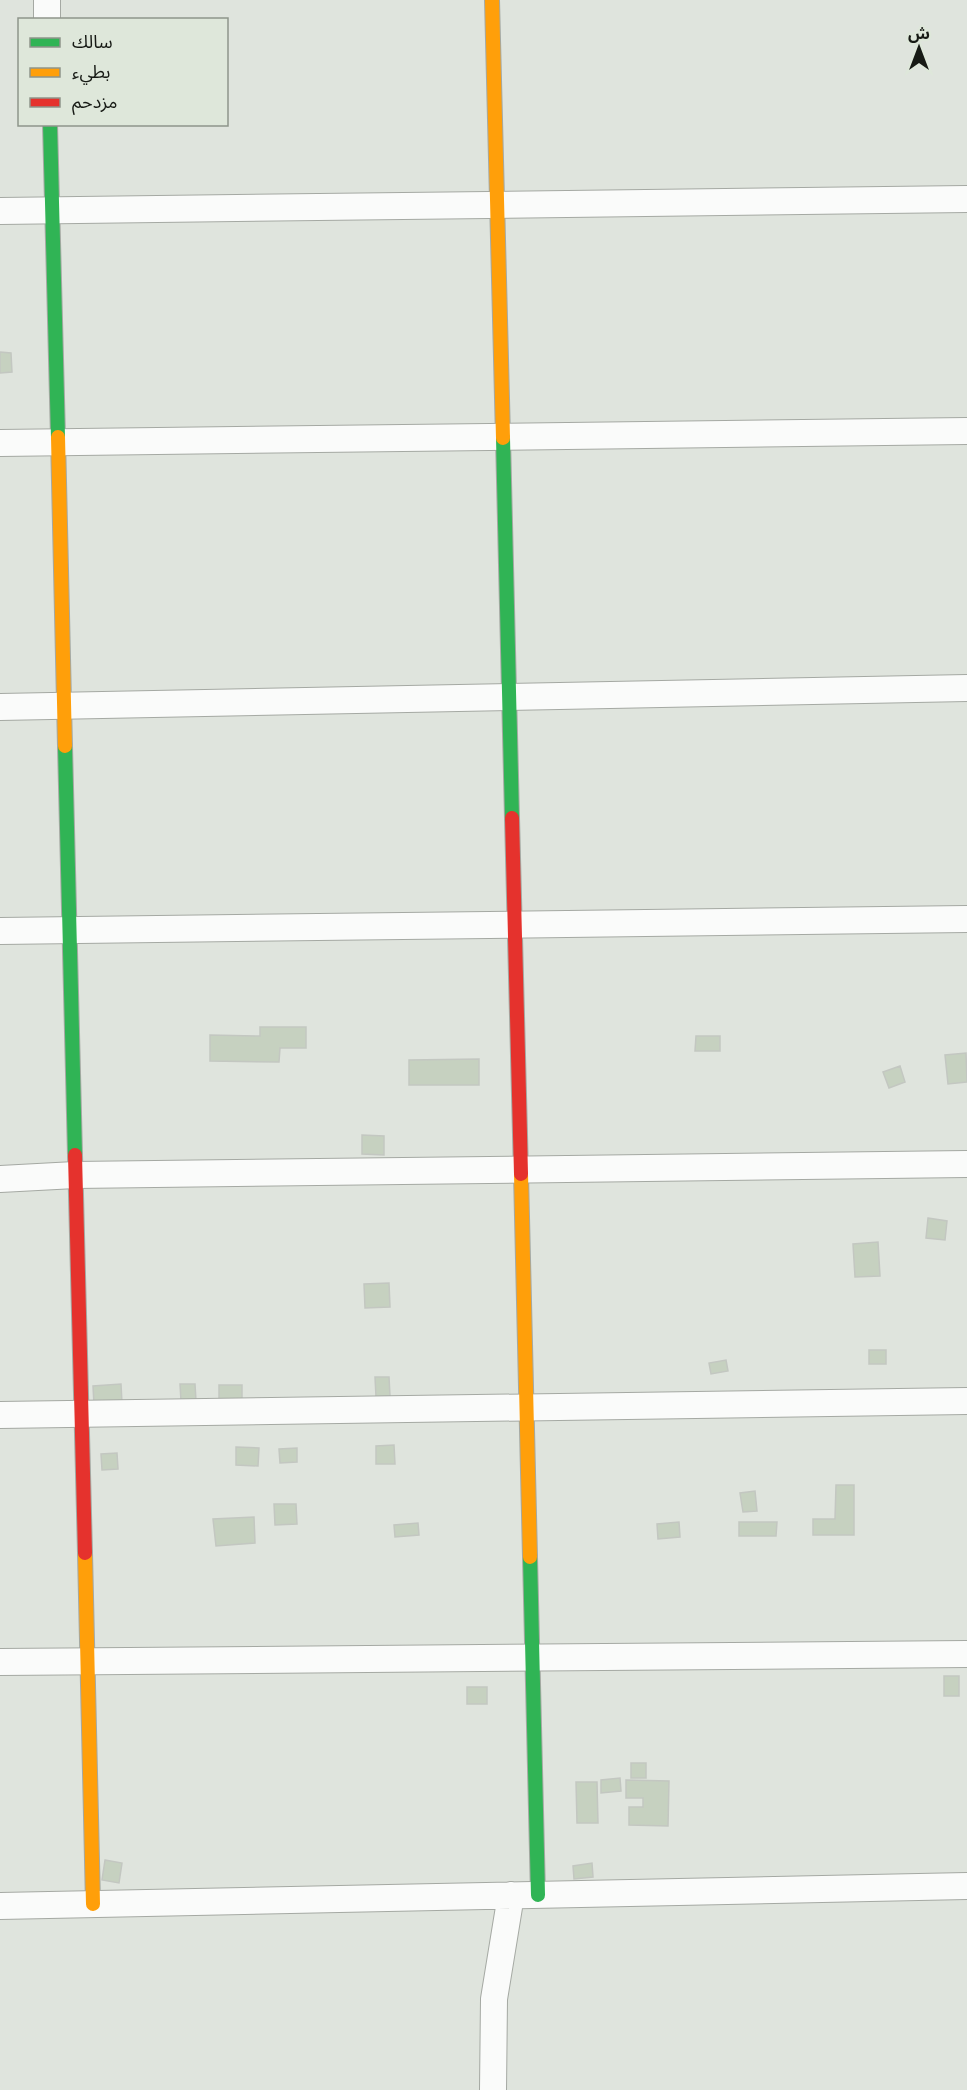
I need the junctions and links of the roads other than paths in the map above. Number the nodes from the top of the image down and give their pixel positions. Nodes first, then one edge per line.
1 (47, 0) edge
2 (492, 0) edge
3 (47, 18) edge
4 (50, 126) edge
5 (967, 199) edge
6 (496, 205) junction
7 (0, 211) edge
8 (52, 211) junction
9 (967, 431) edge
10 (502, 437) junction
11 (58, 442) junction
12 (0, 443) edge
13 (967, 688) edge
14 (509, 697) junction
15 (64, 706) junction
16 (0, 707) edge
17 (967, 919) edge
18 (514, 925) junction
19 (69, 930) junction
20 (0, 931) edge
21 (967, 1164) edge
22 (520, 1170) junction
23 (75, 1175) junction
24 (0, 1179) edge
25 (967, 1401) edge
26 (526, 1408) junction
27 (81, 1413) junction
28 (0, 1415) edge
29 (967, 1654) edge
30 (532, 1658) junction
31 (87, 1661) junction
32 (0, 1662) edge
33 (967, 1886) edge
34 (511, 1895) junction
35 (538, 1895) junction
36 (93, 1904) junction
37 (0, 1906) edge
38 (493, 2090) edge

1 - 3 street
2 - 6 street
4 - 8 street
5 - 6 street
6 - 8 street
6 - 10 street
7 - 8 street
8 - 11 street
9 - 10 street
10 - 11 street
10 - 14 street
11 - 12 street
11 - 15 street
13 - 14 street
14 - 15 street
14 - 18 street
15 - 16 street
15 - 19 street
17 - 18 street
18 - 19 street
18 - 22 street
19 - 20 street
19 - 23 street
21 - 22 street
22 - 23 street
22 - 26 street
23 - 24 street
23 - 27 street
25 - 26 street
26 - 27 street
26 - 30 street
27 - 28 street
27 - 31 street
29 - 30 street
30 - 31 street
30 - 35 street
31 - 32 street
31 - 36 street
33 - 35 street
34 - 35 street
34 - 36 street
34 - 38 street
36 - 37 street

